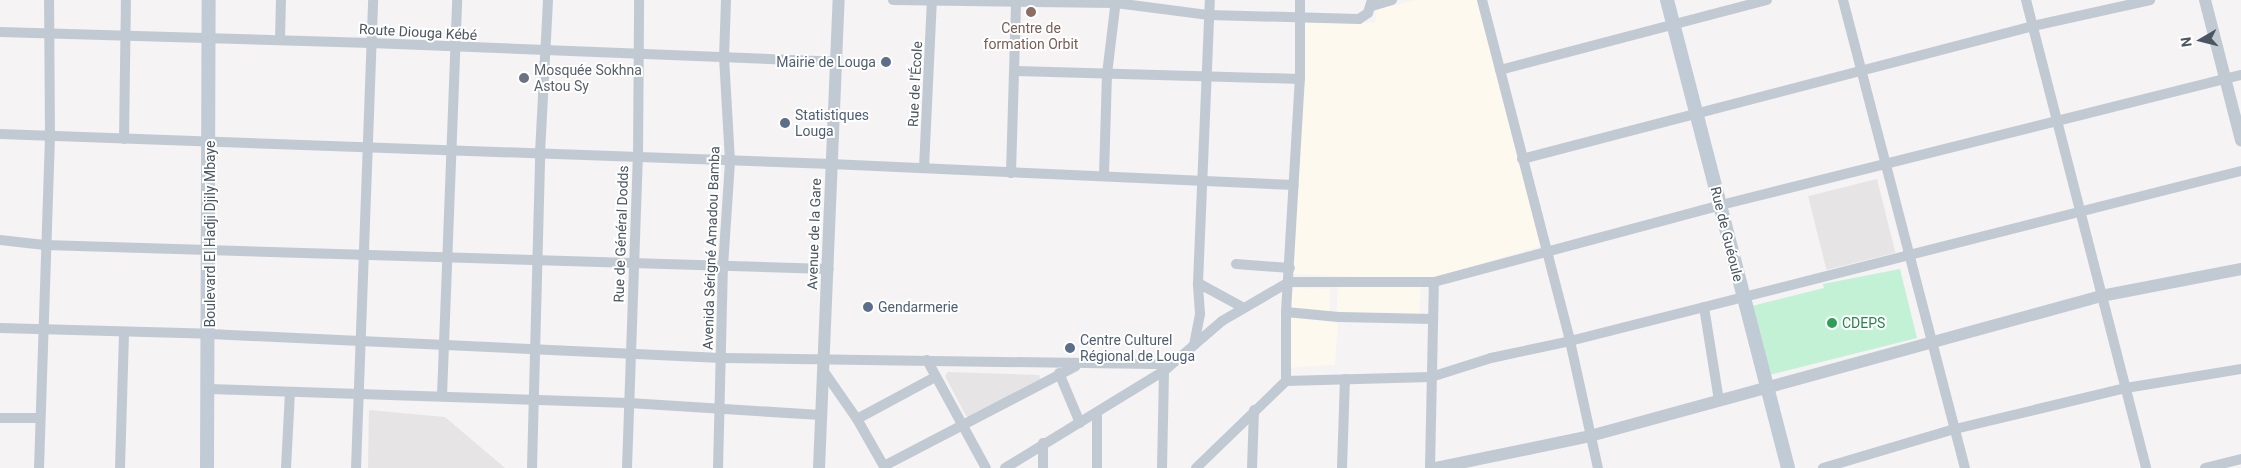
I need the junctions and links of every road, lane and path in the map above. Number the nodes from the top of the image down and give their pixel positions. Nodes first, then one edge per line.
1 (49, 0) edge
2 (126, 0) edge
3 (209, 0) edge
4 (281, 0) edge
5 (373, 0) edge
6 (457, 0) edge
7 (548, 0) edge
8 (638, 0) edge
9 (726, 0) edge
10 (838, 0) edge
11 (893, 0) edge
12 (1210, 0) edge
13 (1300, 0) edge
14 (1392, 0) edge
15 (1482, 0) edge
16 (1667, 0) edge
17 (1767, 0) edge
18 (1843, 0) edge
19 (2026, 0) edge
20 (2150, 0) edge
21 (2205, 0) edge
22 (932, 1) edge
23 (1016, 2) edge
24 (1116, 2) edge
25 (1372, 3) edge
26 (1210, 15) junction
27 (1300, 16) junction
28 (1673, 25) junction
29 (2033, 26) junction
30 (0, 32) edge
31 (49, 34) junction
32 (128, 38) junction
33 (209, 39) junction
34 (280, 40) junction
35 (371, 43) junction
36 (454, 48) junction
37 (546, 52) junction
38 (639, 56) junction
39 (724, 58) junction
40 (835, 62) junction
41 (1500, 70) junction
42 (1015, 71) junction
43 (1860, 71) junction
44 (1107, 74) junction
45 (2241, 76) edge
46 (1208, 77) junction
47 (1300, 79) junction
48 (2227, 79) junction
49 (1695, 113) junction
50 (2060, 123) junction
51 (0, 134) edge
52 (50, 137) junction
53 (124, 139) junction
54 (2241, 140) edge
55 (209, 143) junction
56 (366, 147) junction
57 (451, 152) junction
58 (540, 153) junction
59 (638, 158) junction
60 (1522, 159) junction
61 (730, 161) junction
62 (831, 164) junction
63 (1886, 164) junction
64 (924, 168) junction
65 (2241, 172) edge
66 (1011, 173) junction
67 (1104, 175) junction
68 (1203, 181) junction
69 (1294, 185) junction
70 (1721, 205) junction
71 (2082, 211) junction
72 (0, 240) edge
73 (44, 245) junction
74 (209, 248) junction
75 (1545, 252) junction
76 (364, 254) junction
77 (1908, 256) junction
78 (449, 257) junction
79 (539, 260) junction
80 (1236, 264) dead end
81 (634, 265) junction
82 (723, 267) junction
83 (1290, 268) junction
84 (829, 269) junction
85 (2241, 269) edge
86 (1289, 282) junction
87 (1434, 282) junction
88 (1198, 283) junction
89 (2101, 296) junction
90 (1743, 297) junction
91 (1242, 307) junction
92 (1704, 307) junction
93 (1286, 312) junction
94 (1433, 319) junction
95 (0, 328) edge
96 (42, 330) junction
97 (124, 332) junction
98 (210, 334) junction
99 (1570, 340) junction
100 (363, 341) junction
101 (1933, 341) junction
102 (445, 344) junction
103 (1194, 345) junction
104 (535, 348) junction
105 (630, 353) junction
106 (721, 358) junction
107 (825, 358) junction
108 (927, 360) junction
109 (1080, 365) junction
110 (1167, 368) junction
111 (2241, 369) edge
112 (825, 373) junction
113 (1058, 373) junction
114 (935, 377) junction
115 (1431, 377) junction
116 (1345, 379) junction
117 (1286, 381) junction
118 (1766, 388) junction
119 (2126, 388) junction
120 (209, 389) junction
121 (290, 392) junction
122 (361, 394) junction
123 (442, 396) junction
124 (533, 400) junction
125 (1719, 401) junction
126 (629, 403) junction
127 (719, 408) junction
128 (1254, 410) junction
129 (1097, 413) junction
130 (821, 415) junction
131 (0, 418) edge
132 (39, 418) junction
133 (857, 419) junction
134 (1080, 423) junction
135 (962, 426) junction
136 (1954, 429) junction
137 (1590, 436) junction
138 (1043, 443) junction
139 (2241, 459) edge
140 (885, 467) edge
141 (39, 468) edge
142 (120, 468) edge
143 (207, 468) edge
144 (286, 468) edge
145 (356, 468) edge
146 (532, 468) edge
147 (627, 468) edge
148 (718, 468) edge
149 (819, 468) edge
150 (986, 468) edge
151 (1006, 468) edge
152 (1043, 468) edge
153 (1097, 468) edge
154 (1162, 468) edge
155 (1196, 468) edge
156 (1252, 468) edge
157 (1342, 468) edge
158 (1430, 468) edge
159 (1436, 468) edge
160 (1598, 468) edge
161 (1788, 468) edge
162 (1823, 468) edge
163 (1965, 468) edge
164 (2146, 468) edge
165 (2205, 468) edge

1 - 31 street
2 - 32 street
3 - 33 main road, Boulevard El Hadji Djily Mbaye
4 - 34 street
5 - 35 street
6 - 36 street
7 - 37 street
8 - 38 street, Rue de Général Dodds
9 - 39 street, Avenida Sérigné Amadou Bamba
10 - 40 street, Avenue de la Gare
11 - 22 street
12 - 26 street
13 - 27 street
14 - 25 street
15 - 41 street
16 - 28 main road, Rue de Guéoule
17 - 28 street
18 - 43 street
19 - 29 street
20 - 29 street
21 - 48 street
22 - 23 street
22 - 64 street, Rue de l'École
23 - 24 street
23 - 42 street
24 - 26 street
24 - 44 street
25 - 27 street
26 - 27 street
26 - 46 street
27 - 47 street
28 - 41 street
28 - 49 main road, Rue de Guéoule
29 - 43 street
29 - 50 street
30 - 31 street, Route Diouga Kébé
31 - 32 street, Route Diouga Kébé
31 - 52 street
32 - 33 street, Route Diouga Kébé
32 - 53 street
33 - 34 street, Route Diouga Kébé
33 - 55 main road, Boulevard El Hadji Djily Mbaye
34 - 35 street, Route Diouga Kébé
35 - 36 street, Route Diouga Kébé
35 - 56 street
36 - 37 street, Route Diouga Kébé
36 - 57 street
37 - 38 street, Route Diouga Kébé
37 - 58 street
38 - 39 street, Route Diouga Kébé
38 - 59 street, Rue de Général Dodds
39 - 40 street, Route Diouga Kébé
39 - 61 street, Avenida Sérigné Amadou Bamba
40 - 62 street, Avenue de la Gare
41 - 60 street
42 - 44 street
42 - 66 street
43 - 49 street
43 - 63 street
44 - 46 street
44 - 67 street
45 - 48 street
46 - 47 street
46 - 68 street
47 - 69 street
48 - 50 street
48 - 54 street
49 - 60 street
49 - 70 main road, Rue de Guéoule
50 - 63 street
50 - 71 street
51 - 52 street
52 - 53 street
52 - 73 street
53 - 55 street
55 - 56 street
55 - 74 main road, Boulevard El Hadji Djily Mbaye
56 - 57 street
56 - 76 street
57 - 58 street
57 - 78 street
58 - 59 street
58 - 79 street
59 - 61 street
59 - 81 street, Rue de Général Dodds
60 - 75 street
61 - 62 street
61 - 82 street, Avenida Sérigné Amadou Bamba
62 - 64 street
62 - 84 street, Avenue de la Gare
63 - 70 street
63 - 77 street
64 - 66 street
65 - 71 street
66 - 67 street
67 - 68 street
68 - 69 street
68 - 88 street
69 - 83 street
70 - 75 street
70 - 90 main road, Rue de Guéoule
71 - 77 street
71 - 89 street
72 - 73 street
73 - 74 street
73 - 96 street
74 - 76 street
74 - 98 main road, Boulevard El Hadji Djily Mbaye
75 - 87 street
75 - 99 street
76 - 78 street
76 - 100 street
77 - 90 street
77 - 101 street
78 - 79 street
78 - 102 street
79 - 81 street
79 - 104 street
80 - 83 street
81 - 82 street
81 - 105 street, Rue de Général Dodds
82 - 84 street
82 - 106 street, Avenida Sérigné Amadou Bamba
83 - 86 street
84 - 107 street, Avenue de la Gare
85 - 89 street
86 - 87 street
86 - 91 street
86 - 93 street
87 - 94 street
88 - 91 street
88 - 103 street
89 - 101 street
89 - 119 street
90 - 92 street
90 - 118 main road, Rue de Guéoule
91 - 103 street
92 - 99 street
92 - 125 street
93 - 94 street
93 - 117 street
94 - 115 street
95 - 96 street
96 - 97 street
96 - 132 street
97 - 98 street
97 - 142 street
98 - 100 street
98 - 120 main road, Boulevard El Hadji Djily Mbaye
99 - 115 street
99 - 137 street
100 - 102 street
100 - 122 street
101 - 118 street
101 - 136 street
102 - 104 street
102 - 123 street
103 - 110 street
104 - 105 street
104 - 124 street
105 - 106 street
105 - 126 street, Rue de Général Dodds
106 - 107 street
106 - 127 street, Avenida Sérigné Amadou Bamba
107 - 108 street
107 - 112 street, Avenue de la Gare
108 - 109 street
108 - 114 street
109 - 110 street
109 - 113 street
110 - 129 street
110 - 154 street
111 - 119 street
112 - 130 street, Avenue de la Gare
112 - 133 street
113 - 134 street
113 - 135 street
114 - 133 street
114 - 135 street
115 - 116 street
115 - 158 street
116 - 117 street
116 - 157 street
117 - 128 street
118 - 125 street
118 - 161 main road, Rue de Guéoule
119 - 136 street
119 - 164 street
120 - 121 street
120 - 143 main road, Boulevard El Hadji Djily Mbaye
121 - 122 street
121 - 144 street
122 - 123 street
122 - 145 street
123 - 124 street
124 - 126 street
124 - 146 street
125 - 137 street
126 - 127 street
126 - 147 street, Rue de Général Dodds
127 - 130 street
127 - 148 street, Avenida Sérigné Amadou Bamba
128 - 155 street
128 - 156 street
129 - 134 street
129 - 153 street
130 - 149 street, Avenue de la Gare
131 - 132 street
132 - 141 street
133 - 140 street
134 - 138 street
135 - 140 street
135 - 150 street
136 - 162 street
136 - 163 street
137 - 159 street
137 - 160 street
138 - 151 street
138 - 152 street
139 - 165 street

